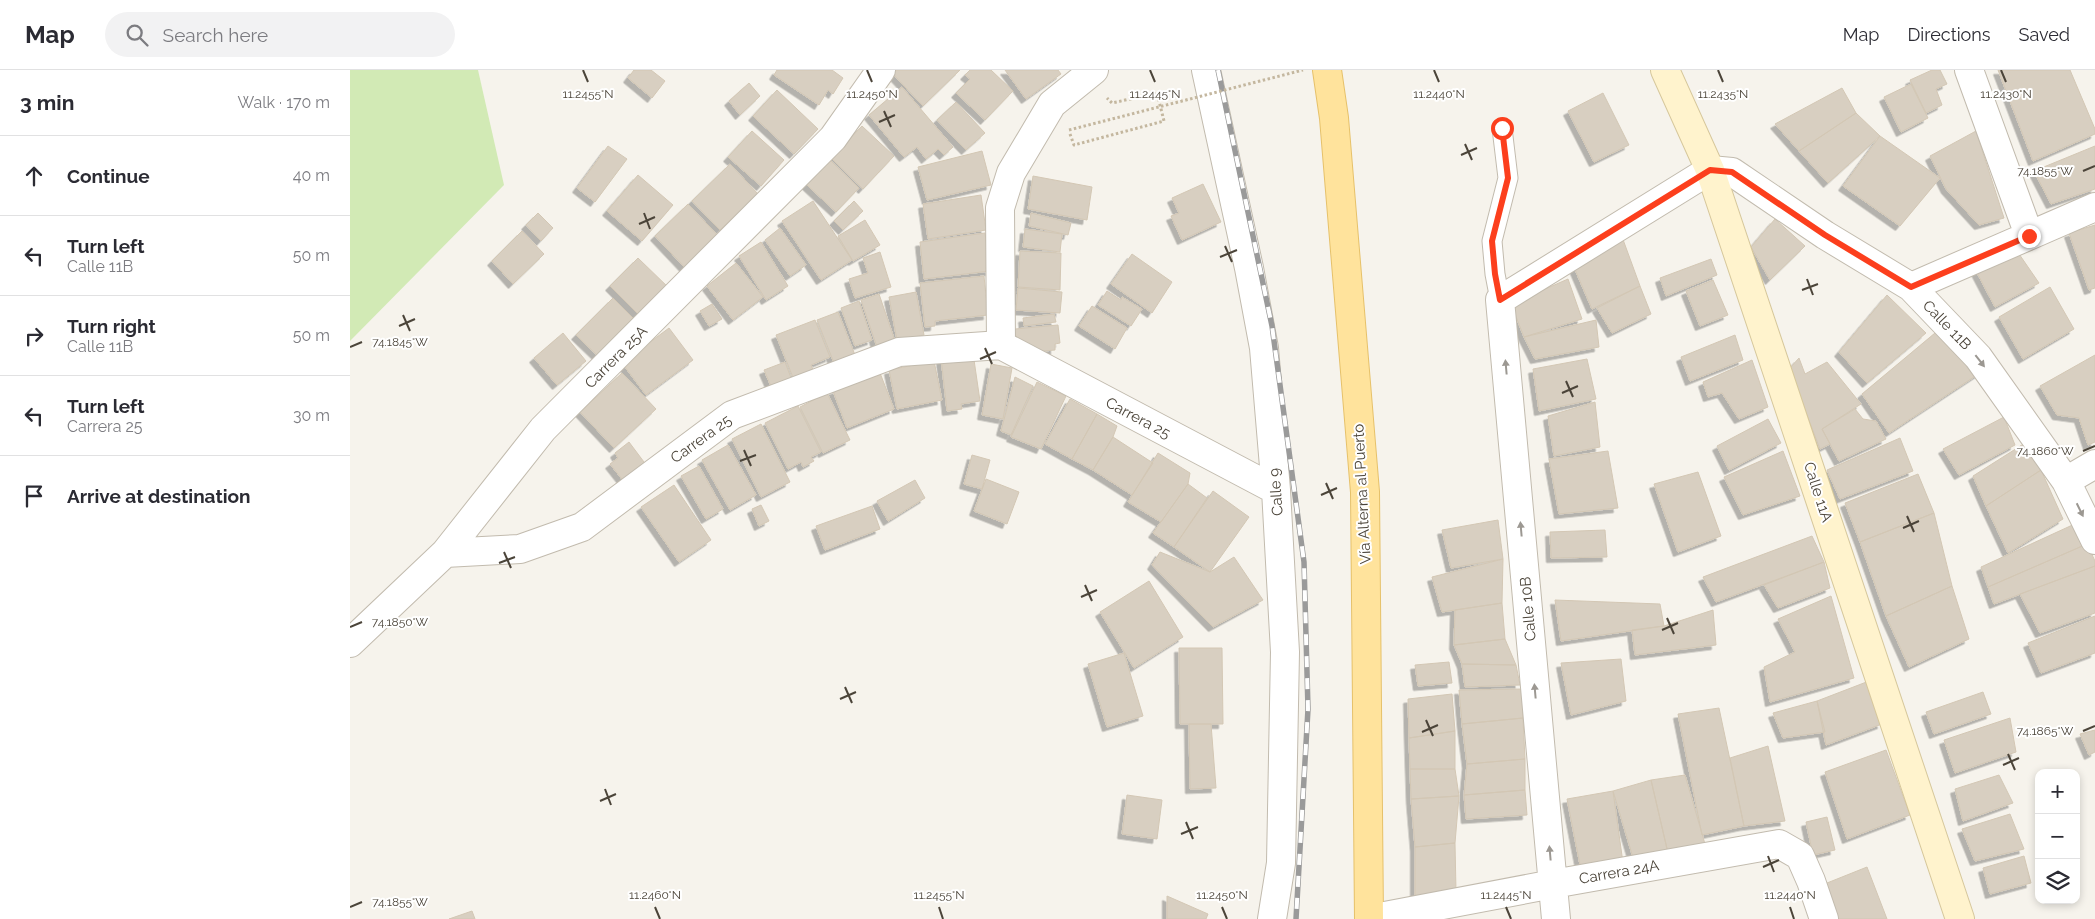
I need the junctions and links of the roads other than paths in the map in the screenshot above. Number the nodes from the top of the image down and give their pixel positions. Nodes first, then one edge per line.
1 (881, 70) edge
2 (1094, 70) edge
3 (1206, 70) edge
4 (1327, 70) edge
5 (1665, 70) edge
6 (1969, 70) edge
7 (1502, 128) dead end
8 (1710, 170) junction
9 (2095, 207) edge
10 (2029, 236) junction
11 (1911, 287) junction
12 (1500, 300) junction
13 (1001, 346) junction
14 (2095, 464) edge
15 (2066, 481) junction
16 (1276, 490) junction
17 (2095, 540) edge
18 (445, 553) junction
19 (350, 643) edge
20 (1552, 884) junction
21 (1272, 919) edge
22 (1369, 919) edge
23 (1556, 919) edge
24 (1824, 919) edge
25 (1960, 919) edge

1 - 18 street, Carrera 25A
2 - 13 street
3 - 16 street, Calle 9
4 - 22 main road, Vía Alterna al Puerto
5 - 8 street, Calle 11A
6 - 10 street
7 - 12 lane
8 - 11 street, Calle 11B
8 - 12 street
8 - 25 street, Calle 11A
9 - 10 street
10 - 11 street
11 -> 15 street, Calle 11B
20 -> 12 street, Calle 10B
13 - 16 street, Carrera 25
13 - 18 street, Carrera 25
14 - 15 street
15 -> 17 street, Calle 11B
16 - 21 street, Calle 9
18 - 19 street, Carrera 25A
20 - 22 street, Carrera 24A
20 - 23 street, Calle 10B
20 - 24 street, Carrera 24A

